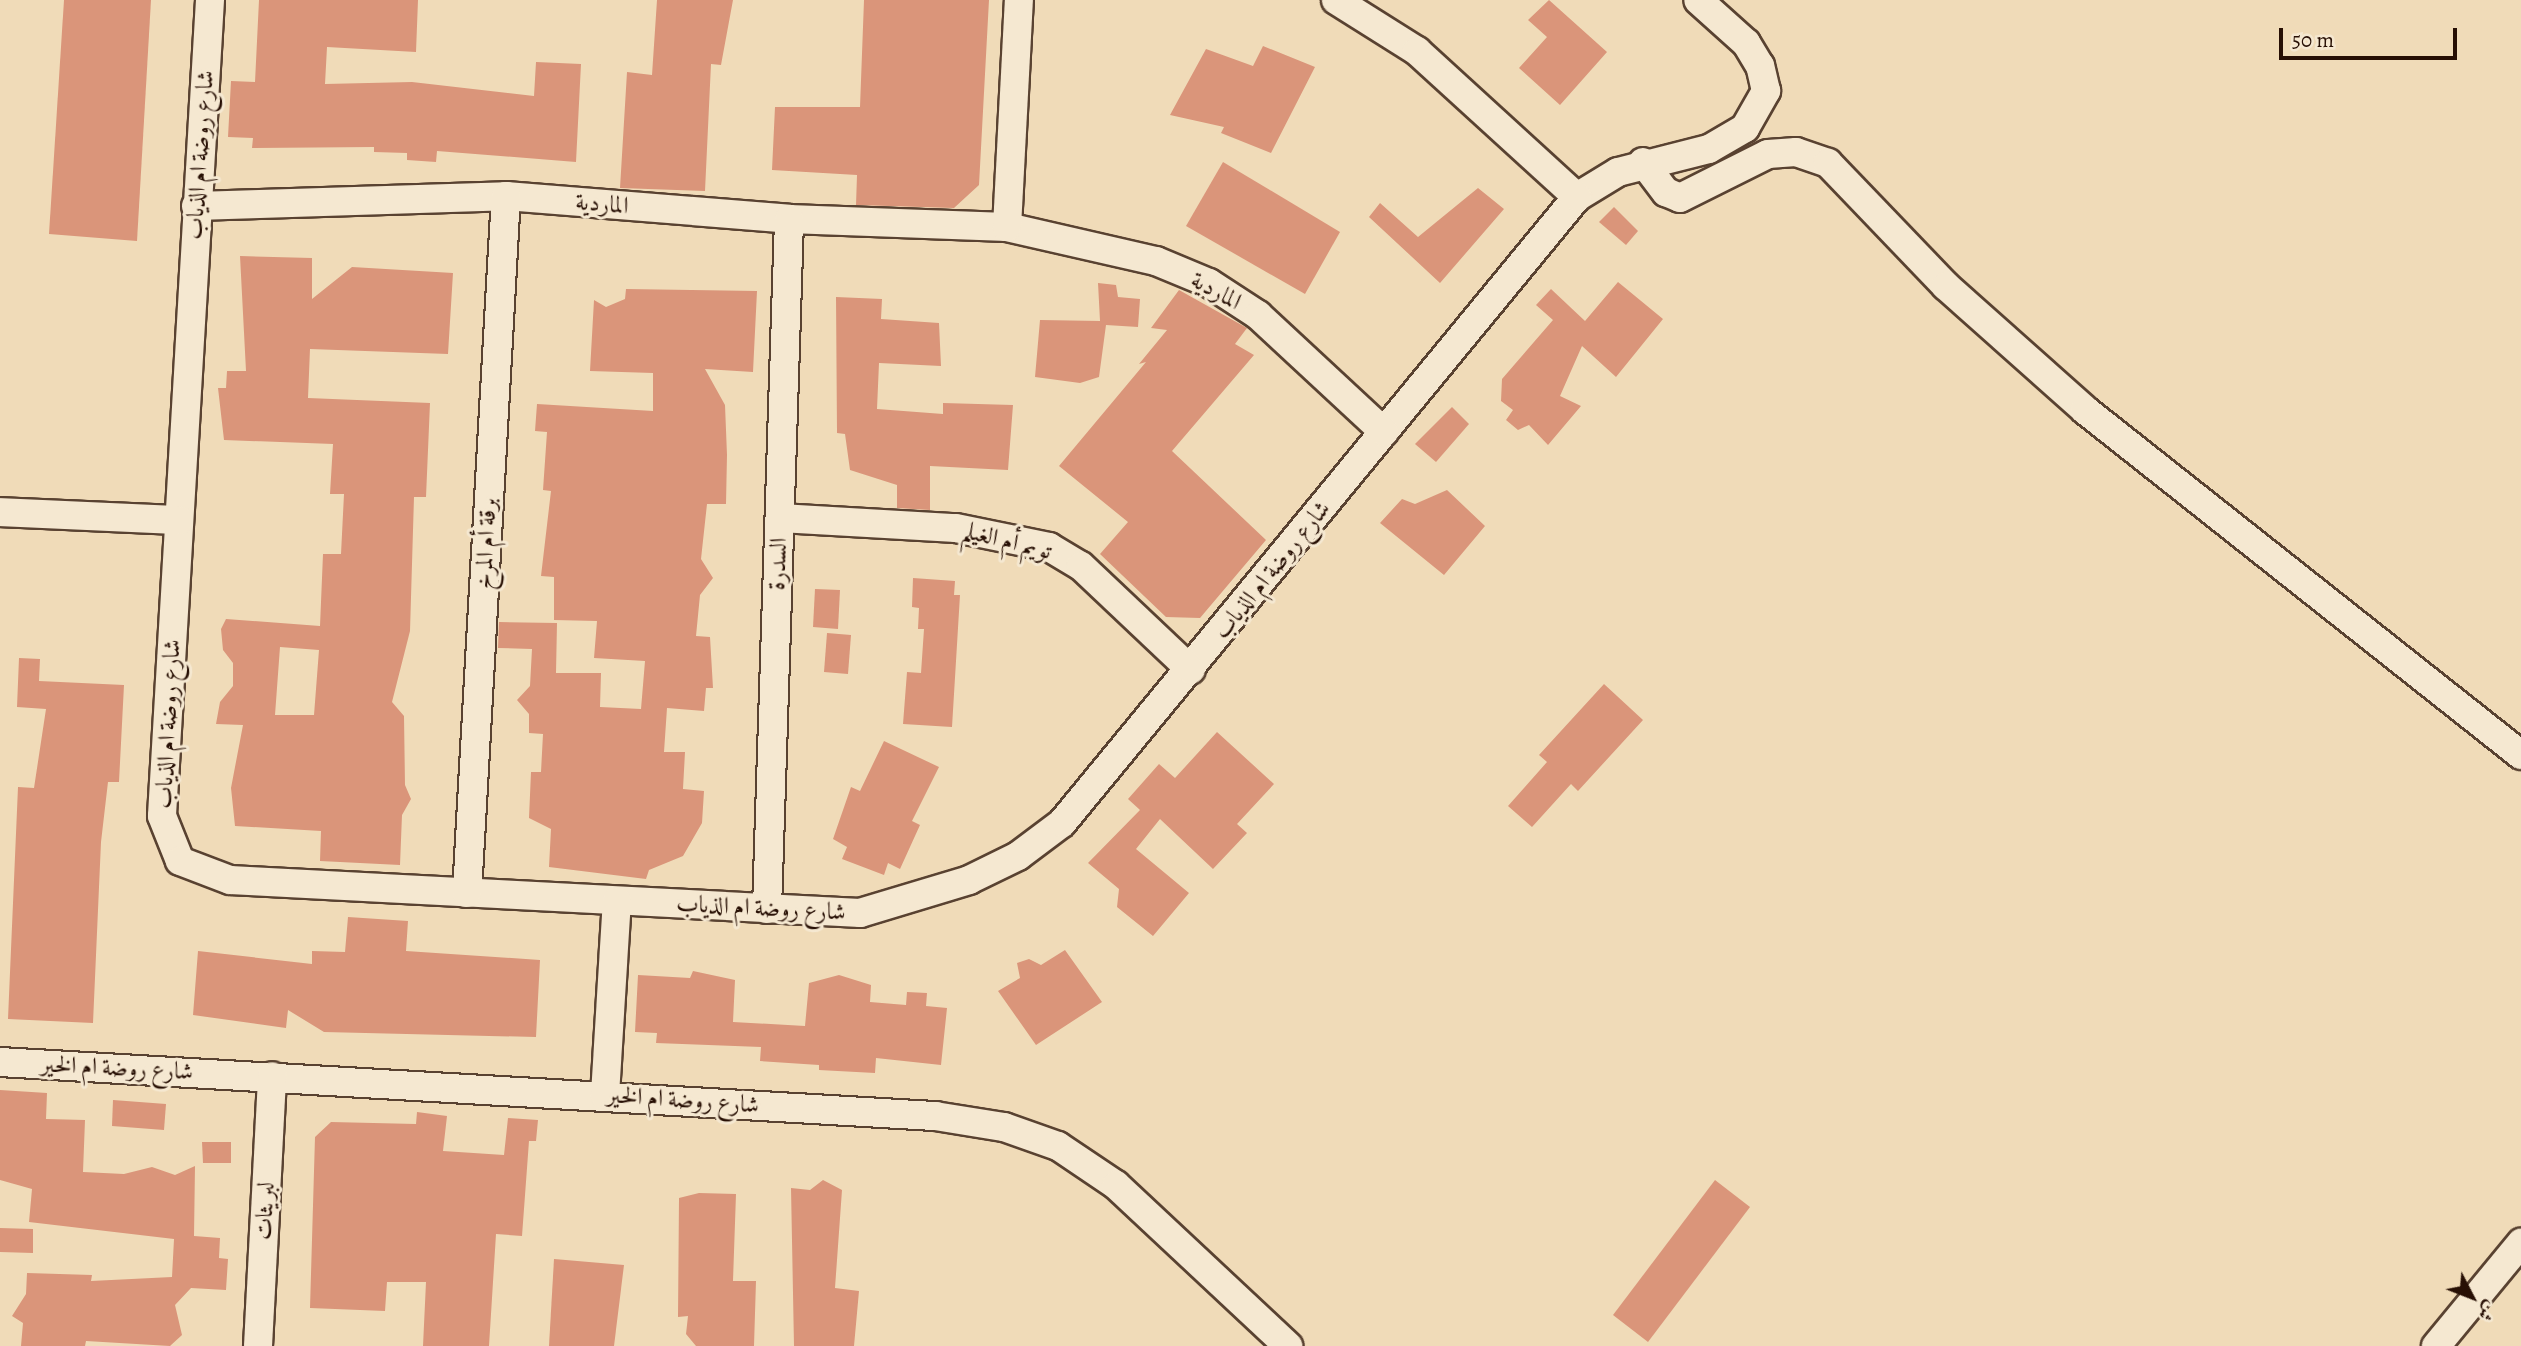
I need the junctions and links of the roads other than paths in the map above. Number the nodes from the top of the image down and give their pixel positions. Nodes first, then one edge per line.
1 (210, 0) edge
2 (1019, 0) edge
3 (1336, 0) edge
4 (1698, 0) edge
5 (1643, 162) junction
6 (506, 196) junction
7 (1577, 197) junction
8 (196, 206) junction
9 (789, 219) junction
10 (1007, 227) junction
11 (1384, 432) junction
12 (0, 512) edge
13 (779, 518) junction
14 (179, 520) junction
15 (1191, 670) junction
16 (2521, 755) edge
17 (467, 893) junction
18 (617, 901) junction
19 (767, 909) junction
20 (0, 1062) edge
21 (272, 1076) junction
22 (605, 1094) junction
23 (2521, 1243) edge
24 (258, 1346) edge
25 (1288, 1346) edge
26 (2436, 1346) edge

1 - 8 street, شارع روضة ام الذياب
2 - 10 street
3 - 7 street
4 - 5 street
5 - 7 street
5 - 16 street
6 - 8 street, الماردية
6 - 9 street, الماردية
6 - 17 street, برقة أم المرخ
7 - 11 street, شارع روضة ام الذياب
8 - 14 street, شارع روضة ام الذياب
9 - 10 street, الماردية
9 - 13 street, السدرة
10 - 11 street, الماردية
11 - 15 street, شارع روضة ام الذياب
12 - 14 street
13 - 15 street, تويم أم الغيلم
13 - 19 street, السدرة
14 - 17 street, شارع روضة ام الذياب
15 - 19 street, شارع روضة ام الذياب
17 - 18 street, شارع روضة ام الذياب
18 - 19 street, شارع روضة ام الذياب
18 - 22 street
20 - 21 street, شارع روضة ام الخير
21 - 22 street, شارع روضة ام الخير
21 - 24 street, لبريثات
22 - 25 street, شارع روضة ام الخير
23 - 26 street

